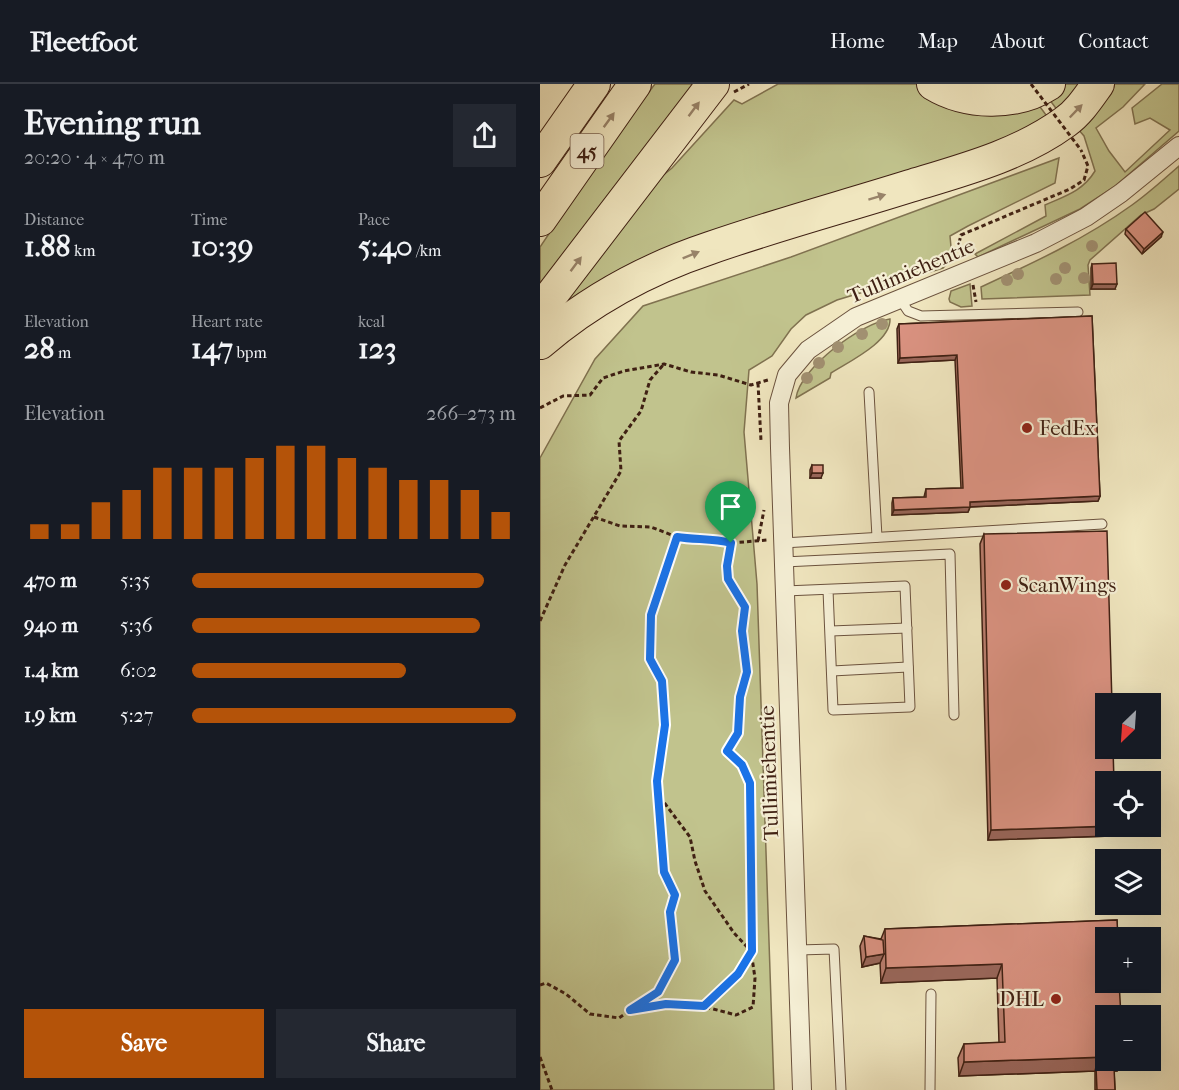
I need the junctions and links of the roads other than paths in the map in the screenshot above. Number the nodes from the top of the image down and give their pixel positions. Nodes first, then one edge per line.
1 (587, 84) edge
2 (594, 84) edge
3 (635, 84) edge
4 (933, 84) edge
5 (1049, 84) edge
6 (1098, 84) edge
7 (722, 89) edge
8 (572, 113) junction
9 (1179, 146) edge
10 (540, 161) edge
11 (540, 220) edge
12 (900, 299) junction
13 (540, 310) edge
14 (1078, 312) dead end
15 (540, 343) edge
16 (869, 392) dead end
17 (1102, 524) dead end
18 (877, 537) junction
19 (783, 543) junction
20 (784, 562) junction
21 (828, 590) junction
22 (784, 591) junction
23 (907, 628) junction
24 (831, 630) junction
25 (908, 667) junction
26 (832, 671) junction
27 (954, 714) dead end
28 (798, 950) junction
29 (931, 994) dead end
30 (802, 1090) edge
31 (841, 1090) edge
32 (930, 1090) edge

1 - 8 highway
2 - 8 highway, 45
11 -> 3 highway, 45
4 - 5 highway
15 -> 6 highway
13 -> 7 highway
8 - 10 highway, 45
9 - 12 street, Tullimiehentie
12 - 14 lane
12 - 19 street, Tullimiehentie
16 - 18 lane
17 - 18 lane
18 - 19 lane
19 - 20 street, Tullimiehentie
20 - 22 street, Tullimiehentie
20 - 27 lane
21 - 22 lane
21 - 23 lane
21 - 24 lane
22 - 28 street, Tullimiehentie
23 - 24 lane
23 - 25 lane
24 - 26 lane
25 - 26 lane
25 - 26 lane
28 - 30 street, Tullimiehentie
28 - 31 lane
29 - 32 lane

